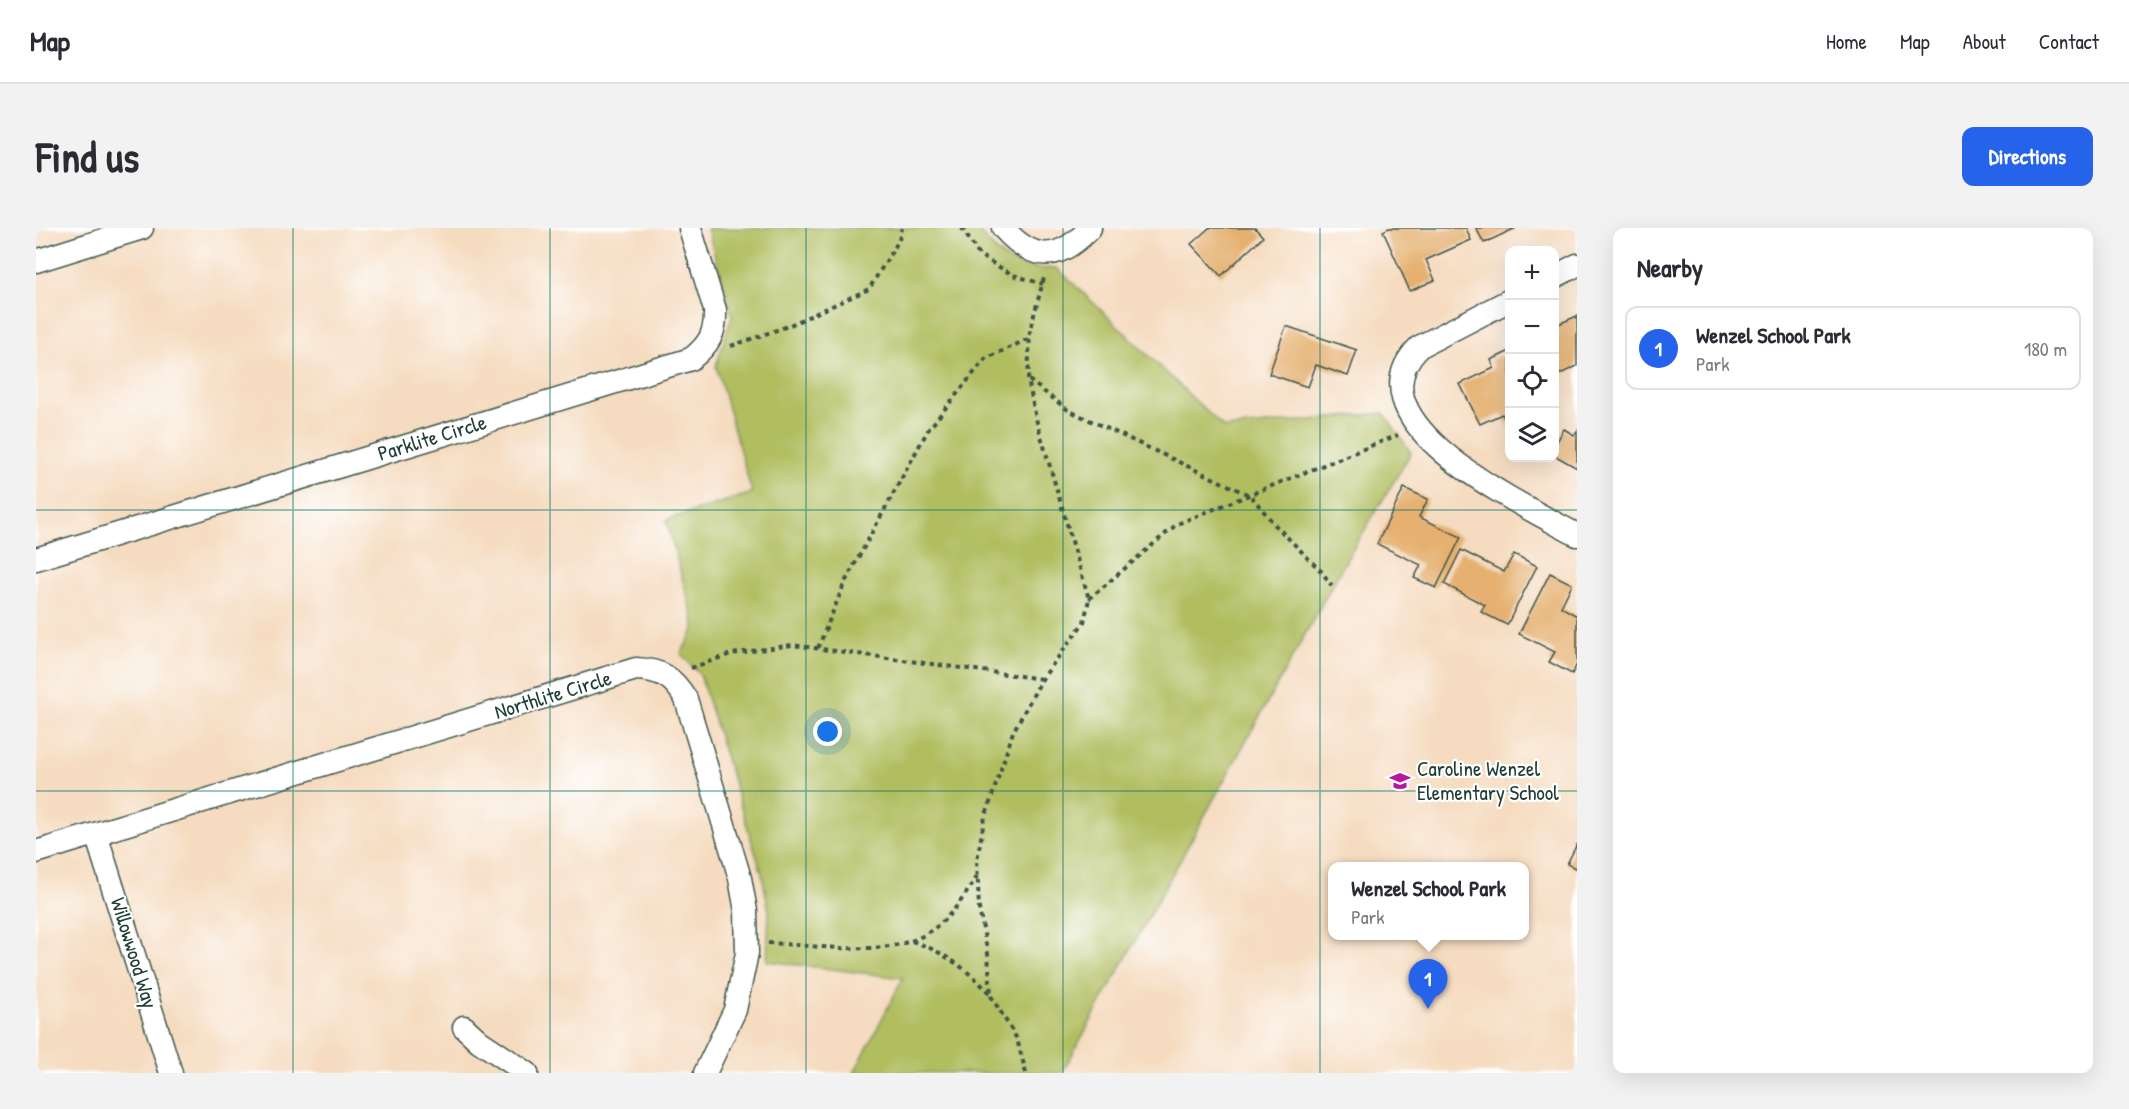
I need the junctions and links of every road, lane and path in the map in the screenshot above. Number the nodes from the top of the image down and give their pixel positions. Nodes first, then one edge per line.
1 (142, 228) edge
2 (690, 228) edge
3 (902, 228) edge
4 (962, 228) edge
5 (1003, 228) edge
6 (1090, 228) edge
7 (36, 261) edge
8 (1577, 265) edge
9 (1559, 274) edge
10 (1505, 302) edge
11 (1030, 338) junction
12 (722, 349) dead end
13 (1028, 379) junction
14 (1396, 436) dead end
15 (1251, 495) junction
16 (1577, 534) edge
17 (36, 559) edge
18 (1332, 586) dead end
19 (1089, 599) junction
20 (818, 648) junction
21 (693, 667) dead end
22 (1042, 680) junction
23 (96, 834) junction
24 (36, 852) edge
25 (978, 876) junction
26 (911, 941) junction
27 (764, 943) dead end
28 (992, 996) junction
29 (464, 1028) dead end
30 (171, 1073) edge
31 (527, 1073) edge
32 (705, 1073) edge
33 (1026, 1073) edge

1 - 7 street
2 - 17 street, Parklite Circle
3 - 12 path
4 - 11 path
5 - 6 street
8 - 9 street
10 - 16 street
11 - 13 path
11 - 20 path
13 - 15 path
13 - 19 path
14 - 15 path
15 - 18 path
15 - 19 path
19 - 22 path
20 - 21 path
20 - 22 path
22 - 25 path
23 - 24 street, Northlite Circle
23 - 30 street, Willowwood Way
23 - 32 street, Northlite Circle
25 - 26 path
25 - 28 path
26 - 27 path
26 - 28 path
28 - 33 path
29 - 31 street

